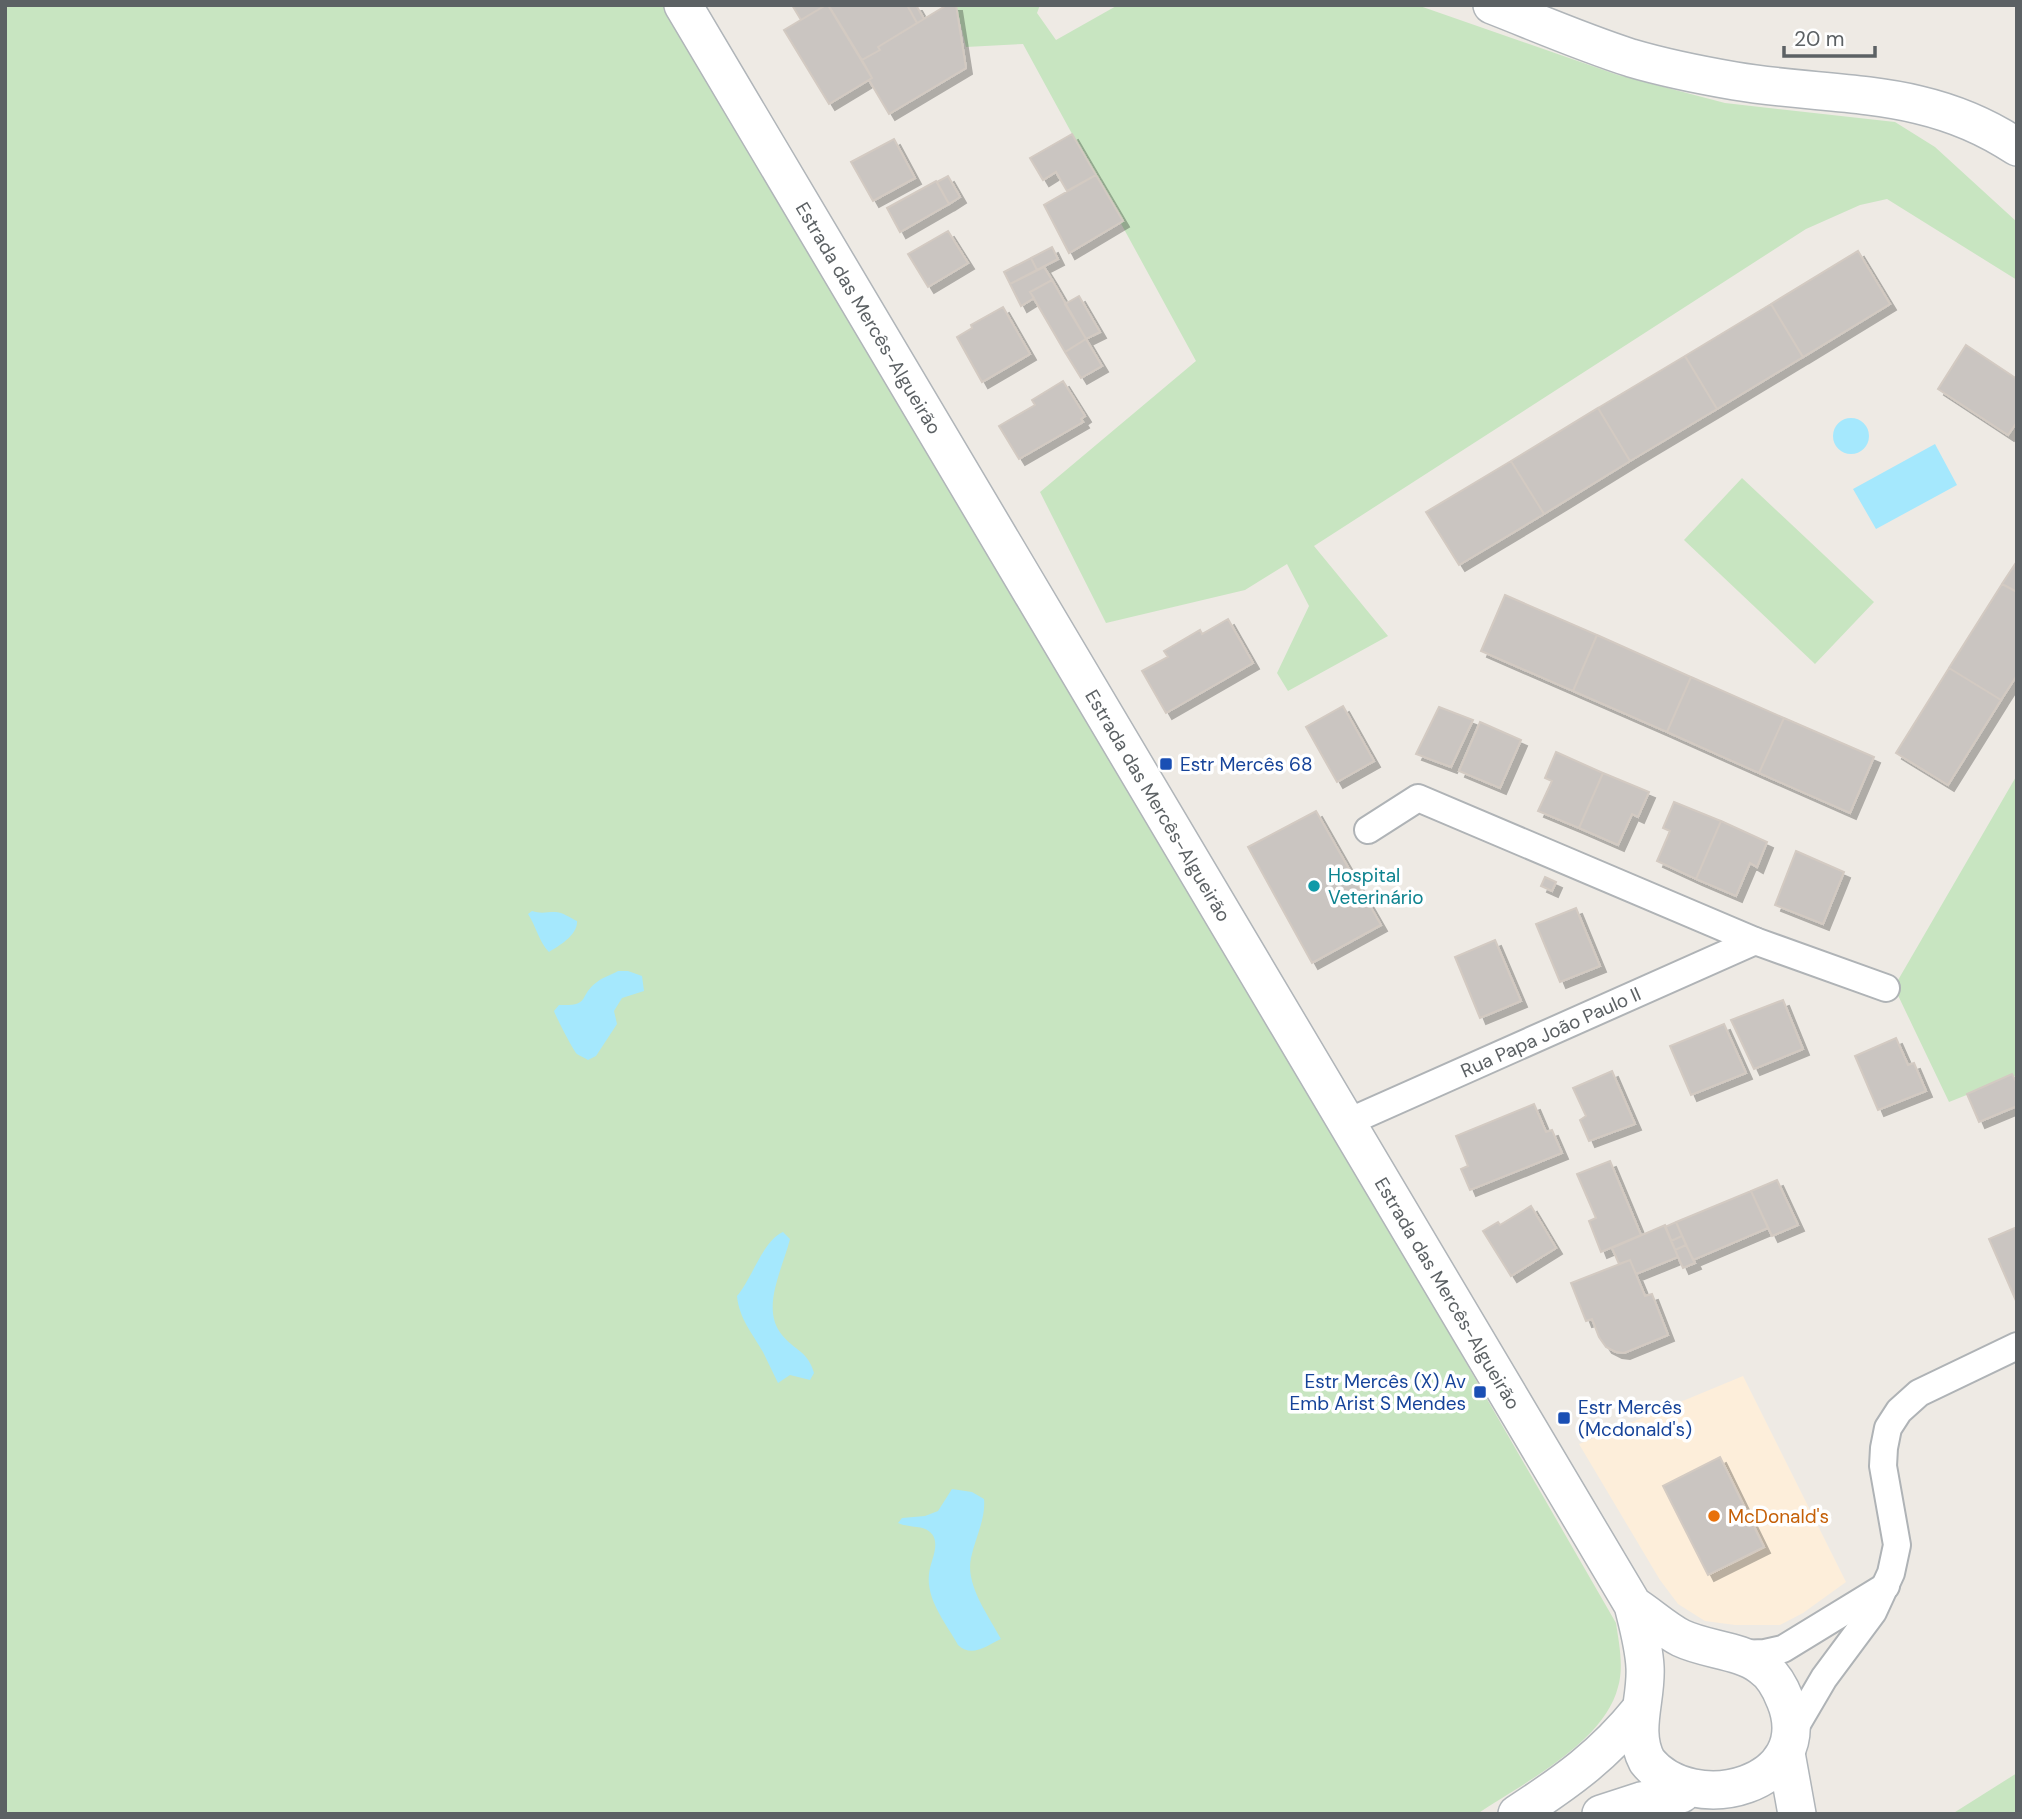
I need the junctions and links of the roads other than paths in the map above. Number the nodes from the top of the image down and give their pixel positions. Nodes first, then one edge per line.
1 (683, 5) edge
2 (1492, 5) edge
3 (2017, 147) edge
4 (1368, 831) dead end
5 (1755, 941) junction
6 (1885, 988) dead end
7 (1346, 1123) junction
8 (2017, 1346) edge
9 (1886, 1586) junction
10 (1633, 1605) junction
11 (1727, 1652) junction
12 (1642, 1704) junction
13 (1788, 1744) junction
14 (1698, 1803) edge
15 (1517, 1814) edge
16 (1601, 1814) edge
17 (1797, 1814) edge

1 - 7 street, Estrada das Mercês-Algueirão
2 - 3 street
4 - 5 street
5 - 6 street
5 - 7 street, Rua Papa João Paulo II
7 - 10 street, Estrada das Mercês-Algueirão
8 - 9 street
9 - 11 street
9 - 13 street
10 - 11 street, Estrada das Mercês-Algueirão
10 - 12 street, Estrada das Mercês-Algueirão
11 - 12 street
11 - 13 street, Estrada das Mercês-Algueirão
12 - 14 street, Estrada das Mercês-Algueirão
12 - 15 street
13 - 14 street
13 - 17 street, Estrada das Mercês-Algueirão
14 - 16 street

